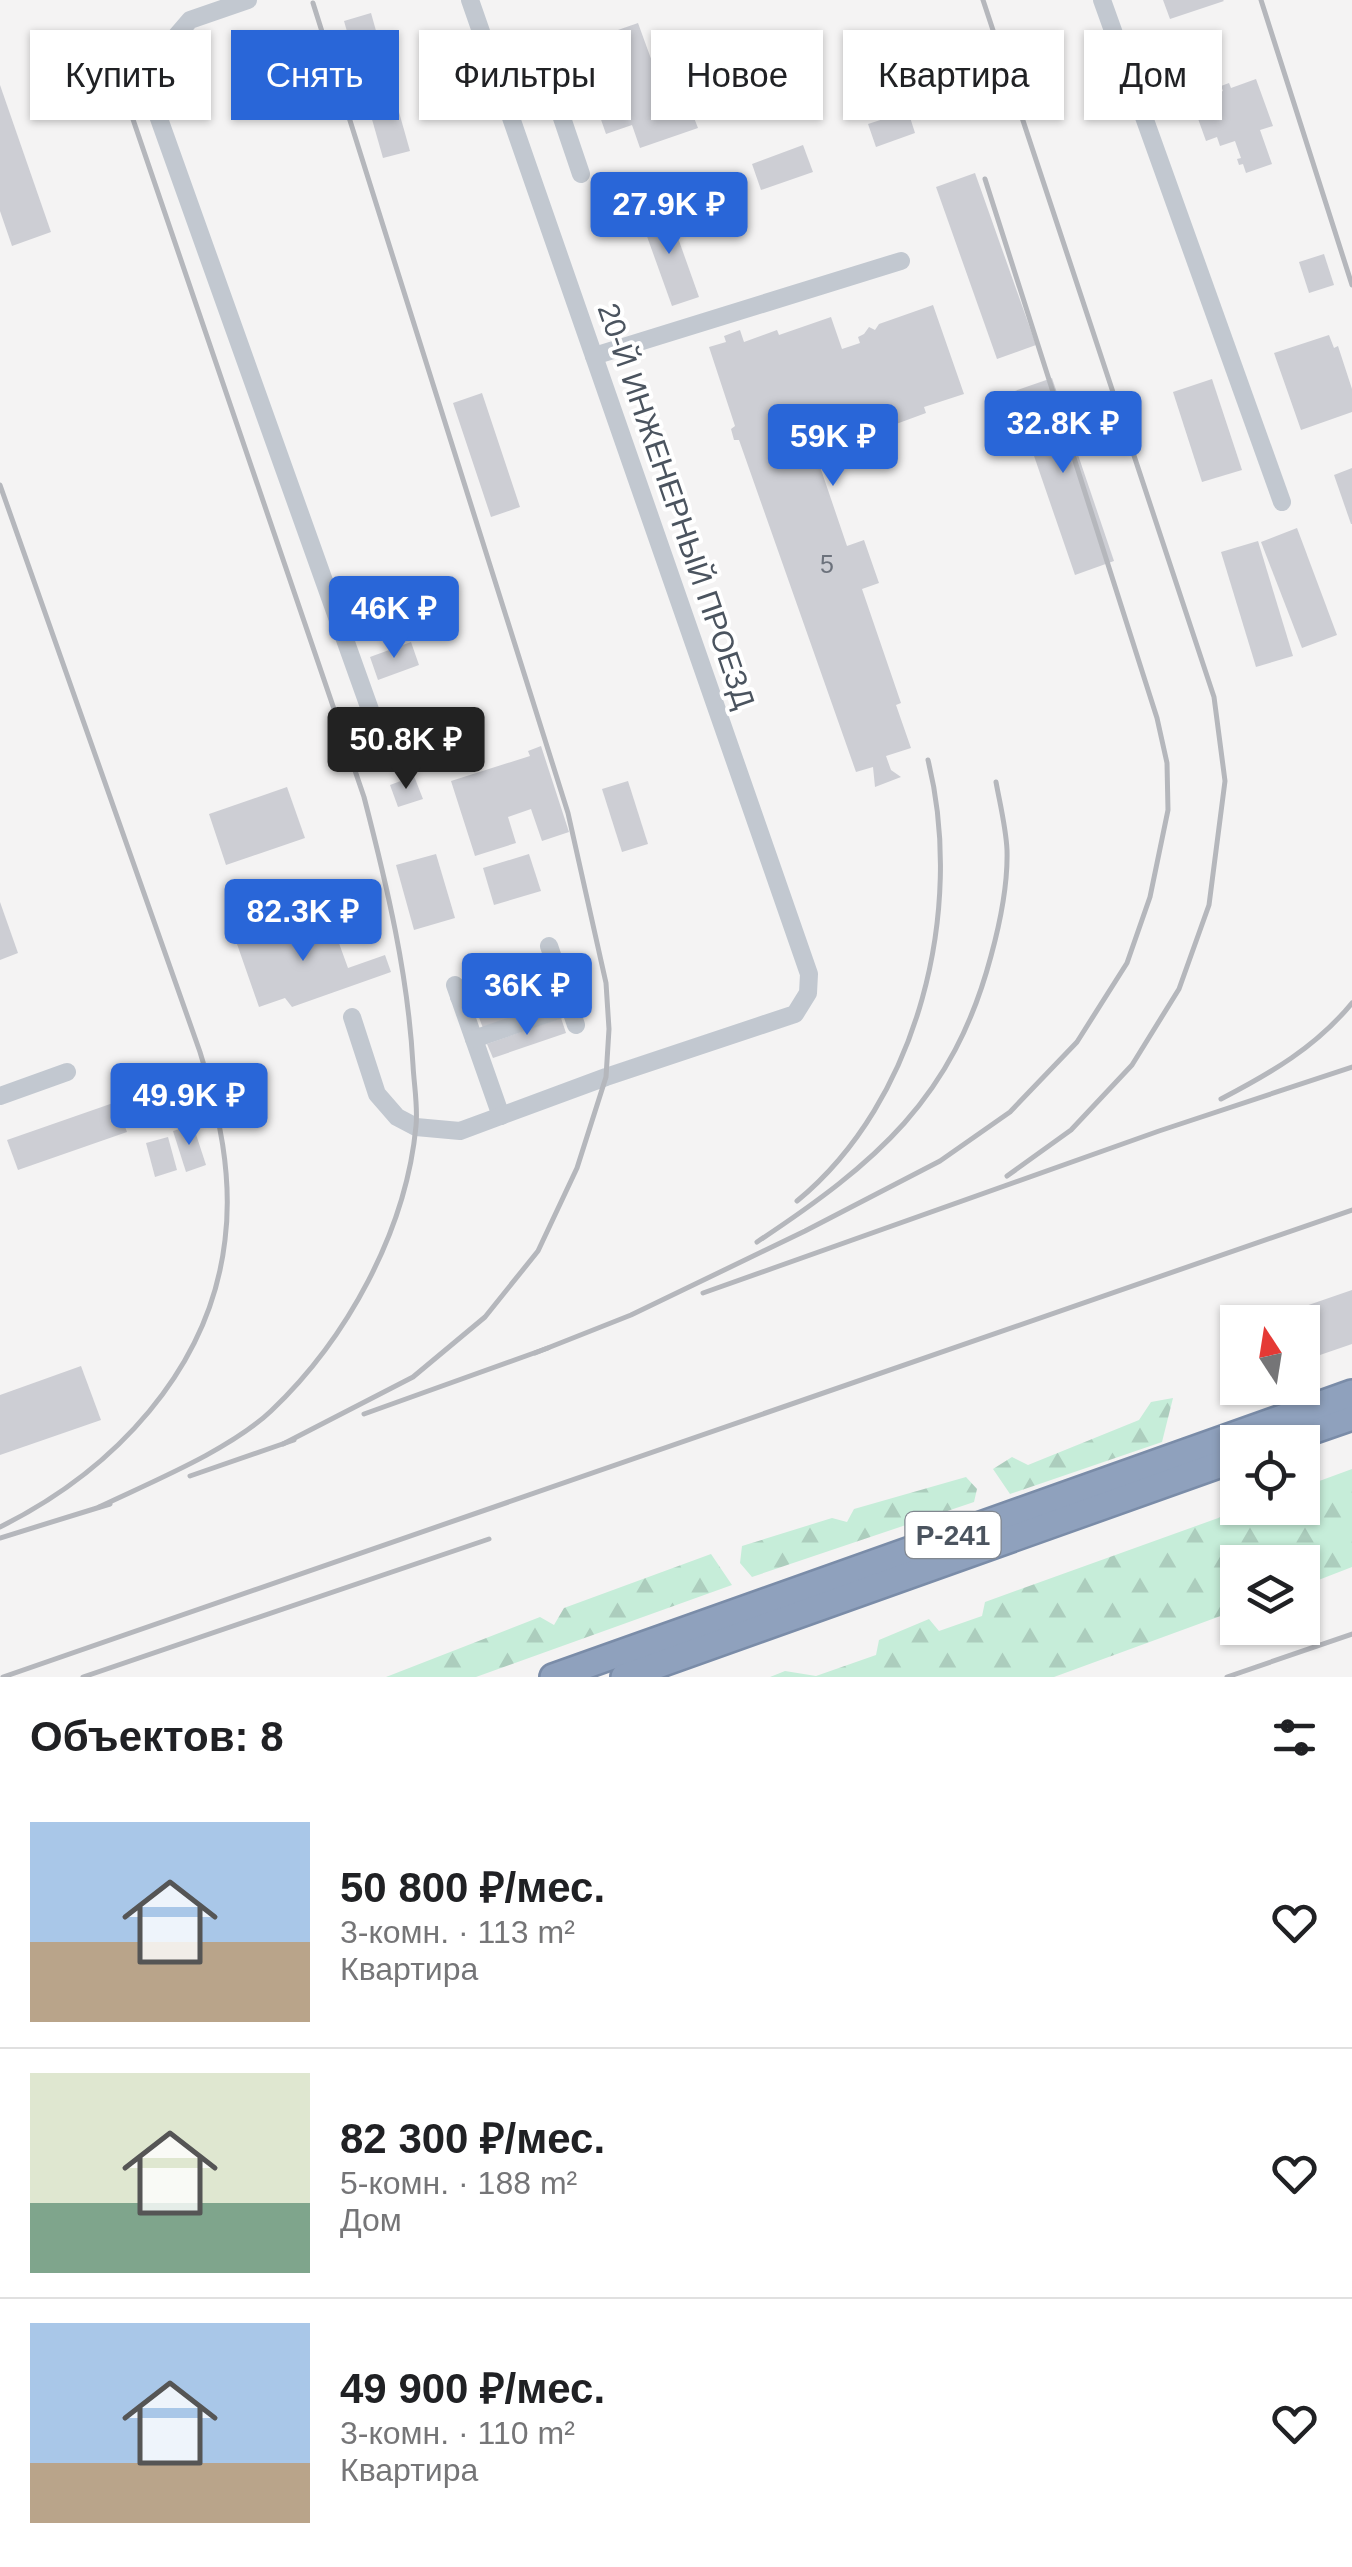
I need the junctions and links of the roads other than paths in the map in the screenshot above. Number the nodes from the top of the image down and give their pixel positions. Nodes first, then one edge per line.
1 (248, 0) edge
2 (470, 0) edge
3 (1102, 0) edge
4 (480, 30) edge
5 (512, 120) edge
6 (563, 120) edge
7 (582, 174) dead end
8 (901, 261) dead end
9 (594, 356) junction
10 (1282, 502) dead end
11 (373, 718) dead end
12 (570, 1006) junction
13 (352, 1017) dead end
14 (576, 1025) dead end
15 (474, 1039) junction
16 (66, 1072) dead end
17 (0, 1096) edge
18 (501, 1116) junction
19 (1352, 1393) edge
20 (1352, 1417) edge
21 (1320, 1428) edge
22 (1220, 1464) edge
23 (554, 1677) edge
24 (624, 1677) edge

1 - 11 street
2 - 4 street, 20-Й ИНЖЕНЕРНЫЙ ПРОЕЗД
3 - 10 street
5 - 9 street, 20-Й ИНЖЕНЕРНЫЙ ПРОЕЗД
6 - 7 street
8 - 9 street
9 - 18 street, 20-Й ИНЖЕНЕРНЫЙ ПРОЕЗД
12 - 14 street
12 - 15 street
12 - 15 street
13 - 18 street
15 - 18 street
16 - 17 street
19 - 23 highway, Р-241
20 - 21 highway
22 - 24 highway, Р-241

